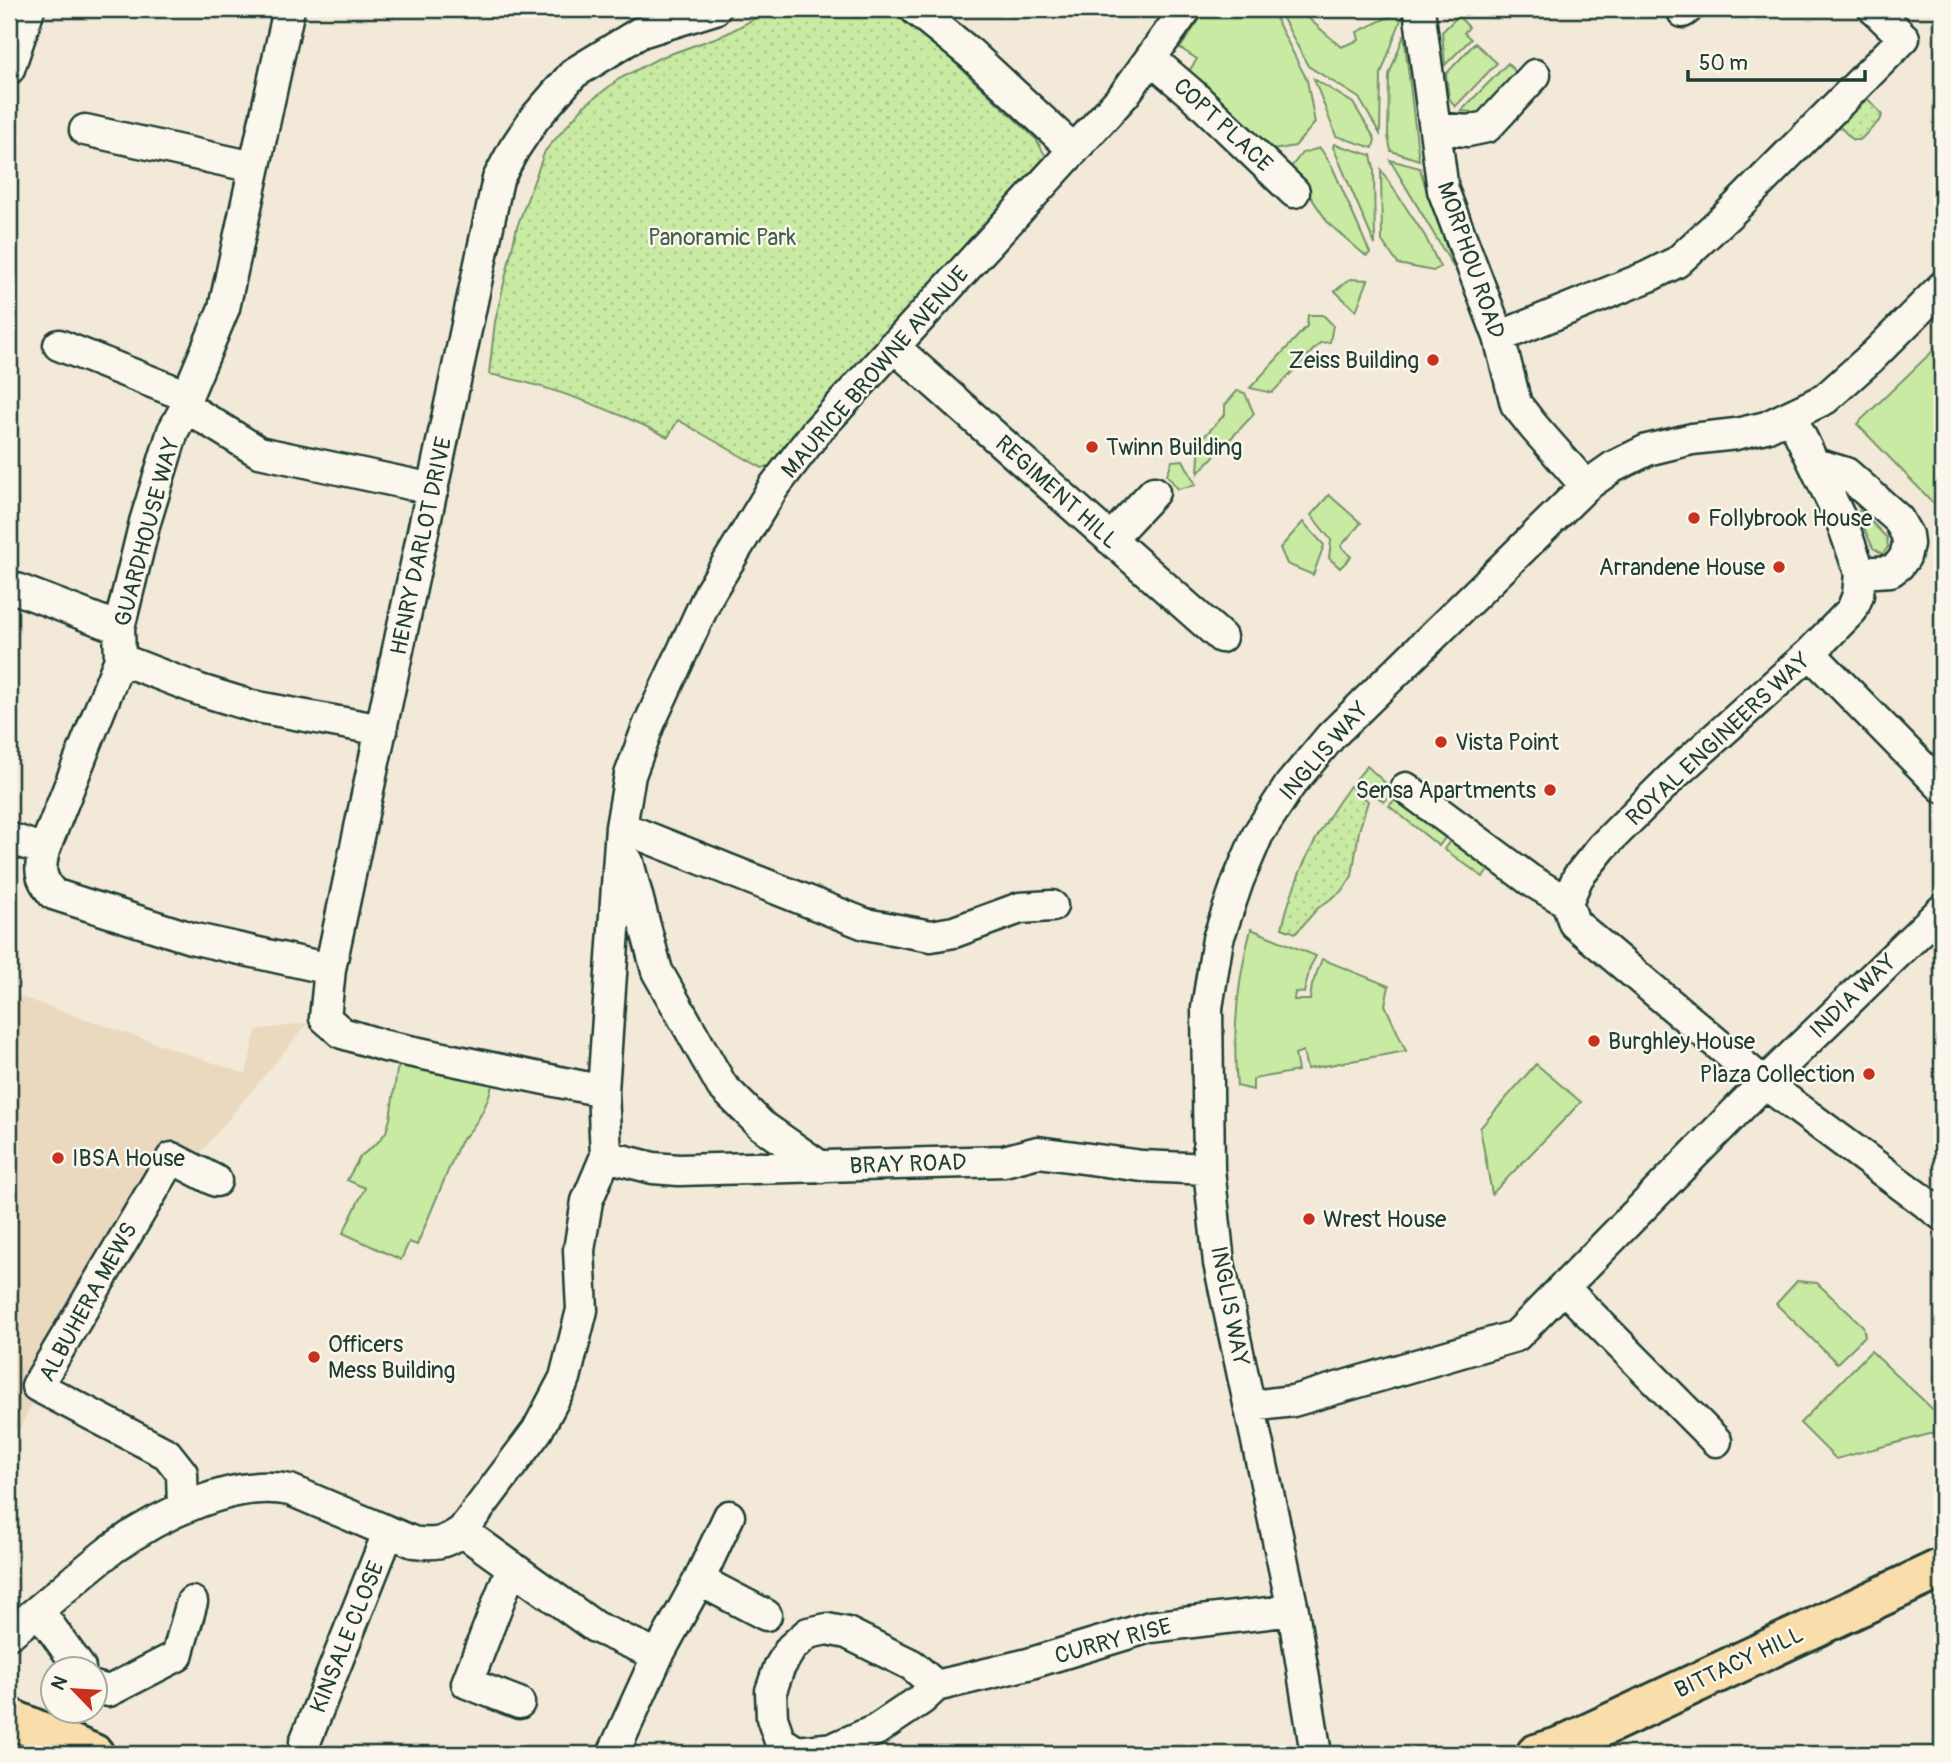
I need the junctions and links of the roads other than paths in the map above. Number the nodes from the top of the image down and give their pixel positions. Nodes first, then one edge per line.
1 (29, 9) edge
2 (289, 9) edge
3 (715, 9) edge
4 (915, 9) edge
5 (1186, 9) edge
6 (1419, 9) edge
7 (1874, 9) edge
8 (1151, 59) junction
9 (9, 69) edge
10 (1535, 75) dead end
11 (1435, 128) junction
12 (85, 130) dead end
13 (1074, 150) junction
14 (254, 167) junction
15 (1294, 192) dead end
16 (1942, 287) edge
17 (1499, 337) junction
18 (59, 345) dead end
19 (893, 346) junction
20 (187, 402) junction
21 (1791, 416) junction
22 (1816, 464) junction
23 (1586, 486) junction
24 (433, 489) junction
25 (1154, 492) dead end
26 (1110, 539) junction
27 (1860, 573) junction
28 (9, 586) edge
29 (119, 628) junction
30 (1221, 637) dead end
31 (1810, 653) junction
32 (120, 659) junction
33 (382, 730) junction
34 (1942, 787) edge
35 (1406, 788) dead end
36 (621, 827) junction
37 (9, 838) edge
38 (44, 850) junction
39 (1567, 902) junction
40 (1052, 906) dead end
41 (1942, 910) edge
42 (330, 969) junction
43 (1764, 1083) junction
44 (603, 1091) junction
45 (606, 1156) junction
46 (821, 1167) junction
47 (1209, 1169) junction
48 (216, 1181) dead end
49 (1942, 1215) edge
50 (1563, 1287) junction
51 (1251, 1406) junction
52 (1716, 1441) dead end
53 (183, 1507) junction
54 (729, 1516) dead end
55 (462, 1531) junction
56 (388, 1533) junction
57 (512, 1567) junction
58 (1942, 1568) edge
59 (699, 1580) junction
60 (192, 1602) dead end
61 (1293, 1610) junction
62 (39, 1611) junction
63 (766, 1615) dead end
64 (9, 1634) edge
65 (70, 1654) edge
66 (658, 1655) junction
67 (936, 1686) junction
68 (108, 1691) edge
69 (519, 1703) dead end
70 (9, 1718) edge
71 (305, 1742) dead end
72 (1552, 1752) edge
73 (94, 1754) edge
74 (613, 1754) edge
75 (1316, 1754) edge

1 - 9 street
2 - 14 street, GUARDHOUSE WAY
3 - 24 street, HENRY DARLOT DRIVE
4 - 13 street
5 - 8 street, MAURICE BROWNE AVENUE
6 - 11 street, MORPHOU ROAD
7 - 17 street
8 - 13 street, MAURICE BROWNE AVENUE
8 - 15 street, COPT PLACE
10 - 11 street
11 - 17 street, MORPHOU ROAD
12 - 14 street
13 - 19 street, MAURICE BROWNE AVENUE
14 - 20 street, GUARDHOUSE WAY
16 - 21 street, INGLIS WAY
17 - 23 street, MORPHOU ROAD
18 - 20 street
19 - 26 street, REGIMENT HILL
19 - 36 street, MAURICE BROWNE AVENUE
20 - 24 street
20 - 29 street, GUARDHOUSE WAY
21 - 22 street
21 - 23 street, INGLIS WAY
22 - 27 street
22 - 27 street
23 - 47 street, INGLIS WAY
24 - 33 street, HENRY DARLOT DRIVE
25 - 26 street
26 - 30 street, REGIMENT HILL
27 - 31 street, ROYAL ENGINEERS WAY
28 - 29 street
29 - 32 street, GUARDHOUSE WAY
31 - 34 street
31 - 39 street, ROYAL ENGINEERS WAY
32 - 33 street
32 - 38 street, GUARDHOUSE WAY
33 - 42 street, HENRY DARLOT DRIVE
35 - 39 street
36 - 40 street
36 - 44 street
36 - 46 street
37 - 38 street
38 - 42 street, GUARDHOUSE WAY
39 - 43 street
41 - 43 street, INDIA WAY
42 - 44 street, HENRY DARLOT DRIVE
43 - 49 street
43 - 50 street, INDIA WAY
44 - 45 street
45 - 46 street, BRAY ROAD
45 - 55 street
46 - 47 street, BRAY ROAD
47 - 51 street, INGLIS WAY
48 - 53 street, ALBUHERA MEWS
50 - 51 street, INDIA WAY
50 - 52 street
51 - 61 street, INGLIS WAY
53 - 56 street
53 - 62 street
54 - 59 street
55 - 56 street
55 - 57 street
56 - 71 street, KINSALE CLOSE
57 - 66 street
57 - 69 street
58 - 72 main road, BITTACY HILL
59 - 63 street
59 - 66 street
60 - 68 street
61 - 67 street, CURRY RISE
61 - 75 street, INGLIS WAY
62 - 64 street
62 - 65 street
66 - 74 street
67 - 67 street, CURRY RISE
70 - 73 main road

